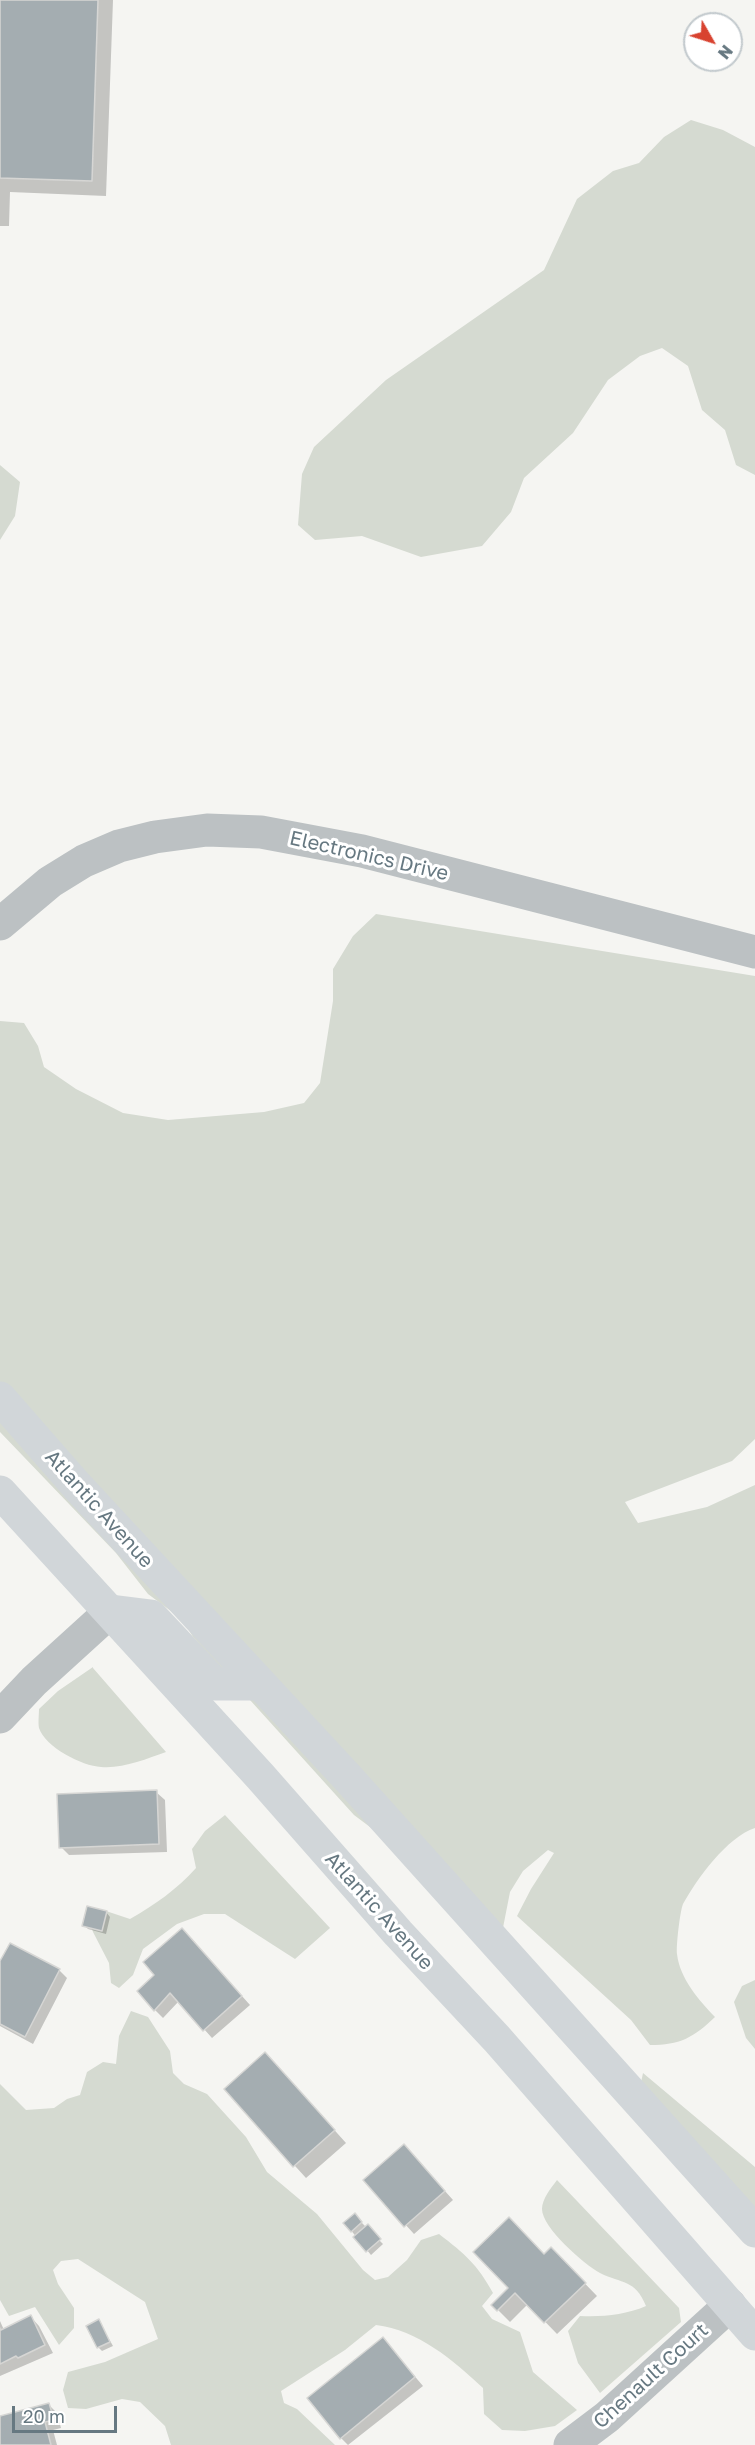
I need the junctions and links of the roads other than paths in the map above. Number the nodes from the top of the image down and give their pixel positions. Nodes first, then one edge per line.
1 (0, 924) edge
2 (755, 952) edge
3 (0, 1398) edge
4 (0, 1492) edge
5 (111, 1611) junction
6 (260, 1683) junction
7 (0, 1717) edge
8 (755, 2231) edge
9 (730, 2305) junction
10 (755, 2334) edge
11 (570, 2445) edge

1 - 2 street, Electronics Drive
3 - 6 main road, Atlantic Avenue
4 - 5 main road, Atlantic Avenue
5 - 6 main road
5 - 7 street
5 - 9 main road, Atlantic Avenue
6 - 8 main road, Atlantic Avenue
9 - 10 main road, Atlantic Avenue
9 - 11 street, Chenault Court

